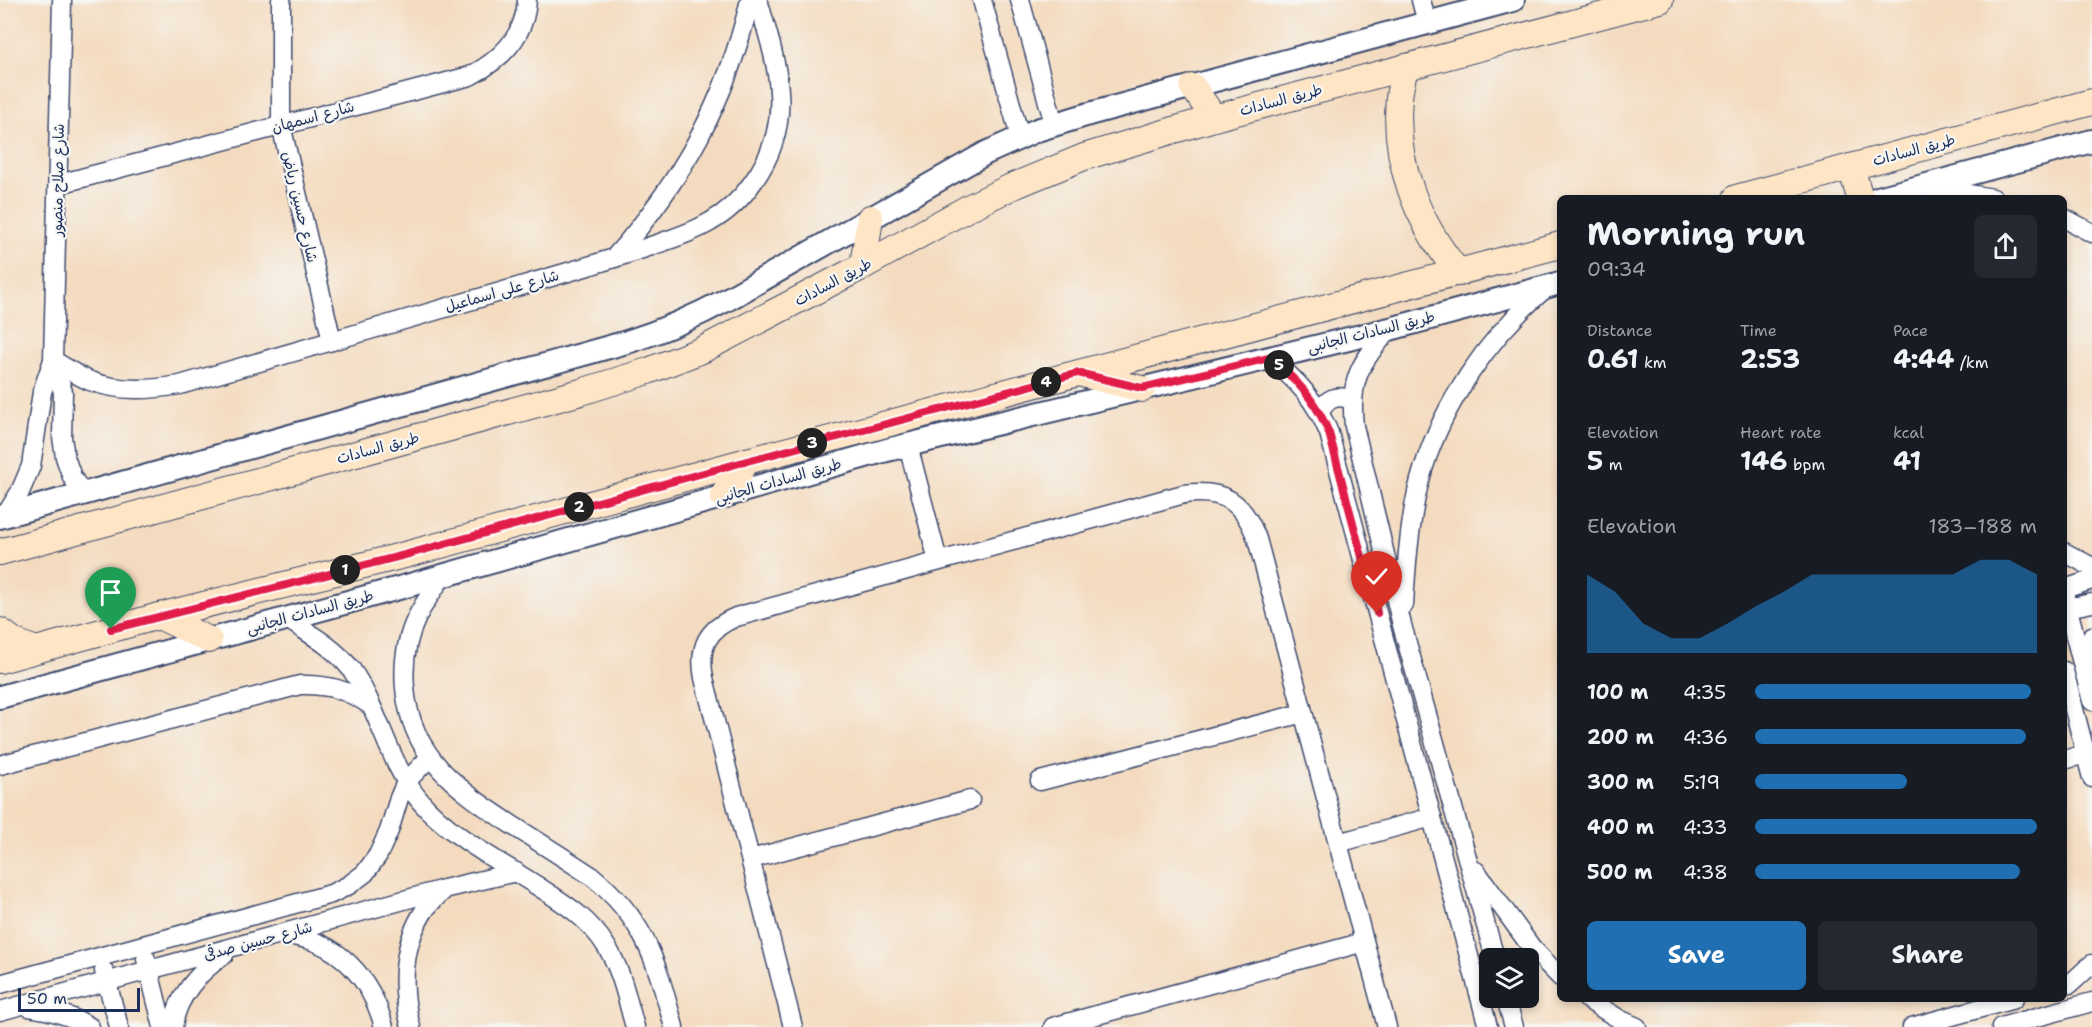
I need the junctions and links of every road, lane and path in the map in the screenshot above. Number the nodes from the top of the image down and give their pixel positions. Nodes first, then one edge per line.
1 (62, 0) edge
2 (281, 0) edge
3 (527, 0) edge
4 (750, 0) edge
5 (758, 0) edge
6 (982, 0) edge
7 (1020, 0) edge
8 (1420, 0) edge
9 (1513, 0) edge
10 (1660, 0) edge
11 (1427, 23) junction
12 (1405, 67) junction
13 (1192, 87) junction
14 (2092, 102) edge
15 (1214, 118) junction
16 (1054, 124) junction
17 (281, 125) junction
18 (1020, 137) junction
19 (2092, 141) edge
20 (1851, 167) junction
21 (59, 184) junction
22 (1923, 186) junction
23 (1747, 195) edge
24 (1859, 195) edge
25 (1889, 195) edge
26 (1976, 195) edge
27 (870, 218) junction
28 (2067, 220) edge
29 (2092, 233) edge
30 (1557, 246) edge
31 (613, 259) junction
32 (863, 266) junction
33 (1459, 273) junction
34 (1555, 284) edge
35 (1390, 329) junction
36 (332, 341) junction
37 (1269, 358) junction
38 (53, 360) junction
39 (1078, 373) junction
40 (1142, 388) junction
41 (1351, 400) junction
42 (1320, 412) junction
43 (908, 445) junction
44 (747, 461) junction
45 (83, 494) junction
46 (723, 496) junction
47 (2, 516) edge
48 (1, 553) edge
49 (2067, 554) edge
50 (938, 561) junction
51 (2092, 567) edge
52 (444, 574) junction
53 (2092, 580) edge
54 (2067, 598) edge
55 (2067, 599) edge
56 (2092, 603) edge
57 (2067, 607) edge
58 (159, 616) junction
59 (287, 619) junction
60 (1402, 625) junction
61 (0, 631) edge
62 (2092, 636) edge
63 (209, 640) junction
64 (36, 650) junction
65 (0, 660) edge
66 (2083, 669) junction
67 (2067, 683) edge
68 (0, 697) edge
69 (2092, 701) edge
70 (371, 705) junction
71 (1303, 713) junction
72 (2089, 753) edge
73 (1438, 755) junction
74 (429, 758) junction
75 (2067, 759) edge
76 (1417, 762) junction
77 (0, 765) edge
78 (2092, 778) edge
79 (1040, 781) dead end
80 (406, 782) junction
81 (970, 800) dead end
82 (1432, 817) junction
83 (1338, 843) junction
84 (751, 859) junction
85 (1467, 860) junction
86 (516, 872) junction
87 (444, 890) junction
88 (281, 934) junction
89 (1364, 942) junction
90 (142, 946) junction
91 (235, 947) junction
92 (1492, 948) edge
93 (100, 957) junction
94 (2092, 964) edge
95 (149, 971) junction
96 (1557, 974) edge
97 (2092, 978) edge
98 (107, 982) junction
99 (0, 984) edge
100 (2067, 984) edge
101 (1592, 1002) edge
102 (2003, 1002) edge
103 (2092, 1002) edge
104 (21, 1005) junction
105 (1509, 1008) edge
106 (2069, 1008) junction
107 (0, 1011) edge
108 (2092, 1015) edge
109 (90, 1027) edge
110 (119, 1027) edge
111 (163, 1027) edge
112 (173, 1027) edge
113 (384, 1027) edge
114 (411, 1027) edge
115 (635, 1027) edge
116 (674, 1027) edge
117 (794, 1027) edge
118 (1053, 1027) edge
119 (1387, 1027) edge
120 (1488, 1027) edge
121 (1514, 1027) edge
122 (1637, 1027) edge
123 (1912, 1027) edge
124 (2001, 1027) edge

1 - 21 street, شارع صلاح منصور
2 - 17 street, شارع حسين رياض
3 - 17 street, شارع اسمهان
4 - 31 street
5 - 31 street, شارع على اسماعيل
6 - 18 street
7 - 16 street
8 - 11 street
9 - 11 street
10 - 12 main road, طريق السادات
11 - 13 street
12 - 15 main road, طريق السادات
12 - 33 main road
13 - 15 main road
13 - 16 street
14 - 20 main road, طريق السادات
15 - 32 main road, طريق السادات
16 - 18 street
17 - 21 street, شارع اسمهان
17 - 36 street, شارع حسين رياض
18 - 27 street
19 - 22 street
20 - 23 main road, طريق السادات
20 - 24 main road
21 - 38 street, شارع صلاح منصور
22 - 25 street
22 - 26 street
27 - 32 main road
27 - 45 street
28 - 29 street
30 - 33 main road
31 - 36 street, شارع على اسماعيل
32 - 48 main road, طريق السادات
33 - 39 main road
34 - 35 street, طريق السادات الجانبى
34 - 60 street
35 - 37 street, طريق السادات الجانبى
35 - 41 street
36 - 38 street, شارع على اسماعيل
37 - 40 street, طريق السادات الجانبى
37 - 42 street
38 - 45 street, شارع صلاح منصور
38 - 47 street, شارع صلاح منصور
39 - 40 main road
39 - 44 main road
40 - 43 street, طريق السادات الجانبى
41 - 42 street
41 - 60 street
42 - 76 street
43 - 46 street, طريق السادات الجانبى
43 - 50 street
44 - 46 main road
44 - 58 main road
45 - 47 street
46 - 52 street, طريق السادات الجانبى
49 - 51 street
50 - 71 street
50 - 84 street
52 - 59 street, طريق السادات الجانبى
52 - 74 street
53 - 54 street
55 - 56 street
57 - 66 street
58 - 63 main road
58 - 64 main road
59 - 63 street, طريق السادات الجانبى
59 - 70 street
60 - 73 street
61 - 64 main road
62 - 66 street
63 - 68 street, طريق السادات الجانبى
64 - 65 main road
66 - 69 street
67 - 72 street
70 - 77 street
70 - 80 street
71 - 79 street
71 - 83 street
72 - 75 street
72 - 78 street
73 - 76 street
73 - 85 street
74 - 80 street
74 - 116 street
76 - 82 street
80 - 86 street
80 - 90 street, شارع حسين صدقى
81 - 84 street
82 - 83 street
82 - 120 street
83 - 89 street
84 - 117 street
85 - 92 street
85 - 96 street
86 - 87 street, شارع حسين صدقى
86 - 115 street
87 - 88 street, شارع حسين صدقى
87 - 114 street
88 - 91 street, شارع حسين صدقى
88 - 113 street
89 - 118 street
89 - 119 street
90 - 93 street, شارع حسين صدقى
90 - 95 street
91 - 95 street, شارع حسين صدقى
91 - 112 street
93 - 98 street
93 - 99 street, شارع حسين صدقى
94 - 100 street
95 - 98 street, شارع حسين صدقى
95 - 111 street
97 - 100 street
98 - 104 street, شارع حسين صدقى
98 - 110 street
101 - 122 street
102 - 123 street
103 - 106 street
104 - 107 street, شارع حسين صدقى
104 - 109 street
105 - 121 street
106 - 108 street
106 - 124 street

